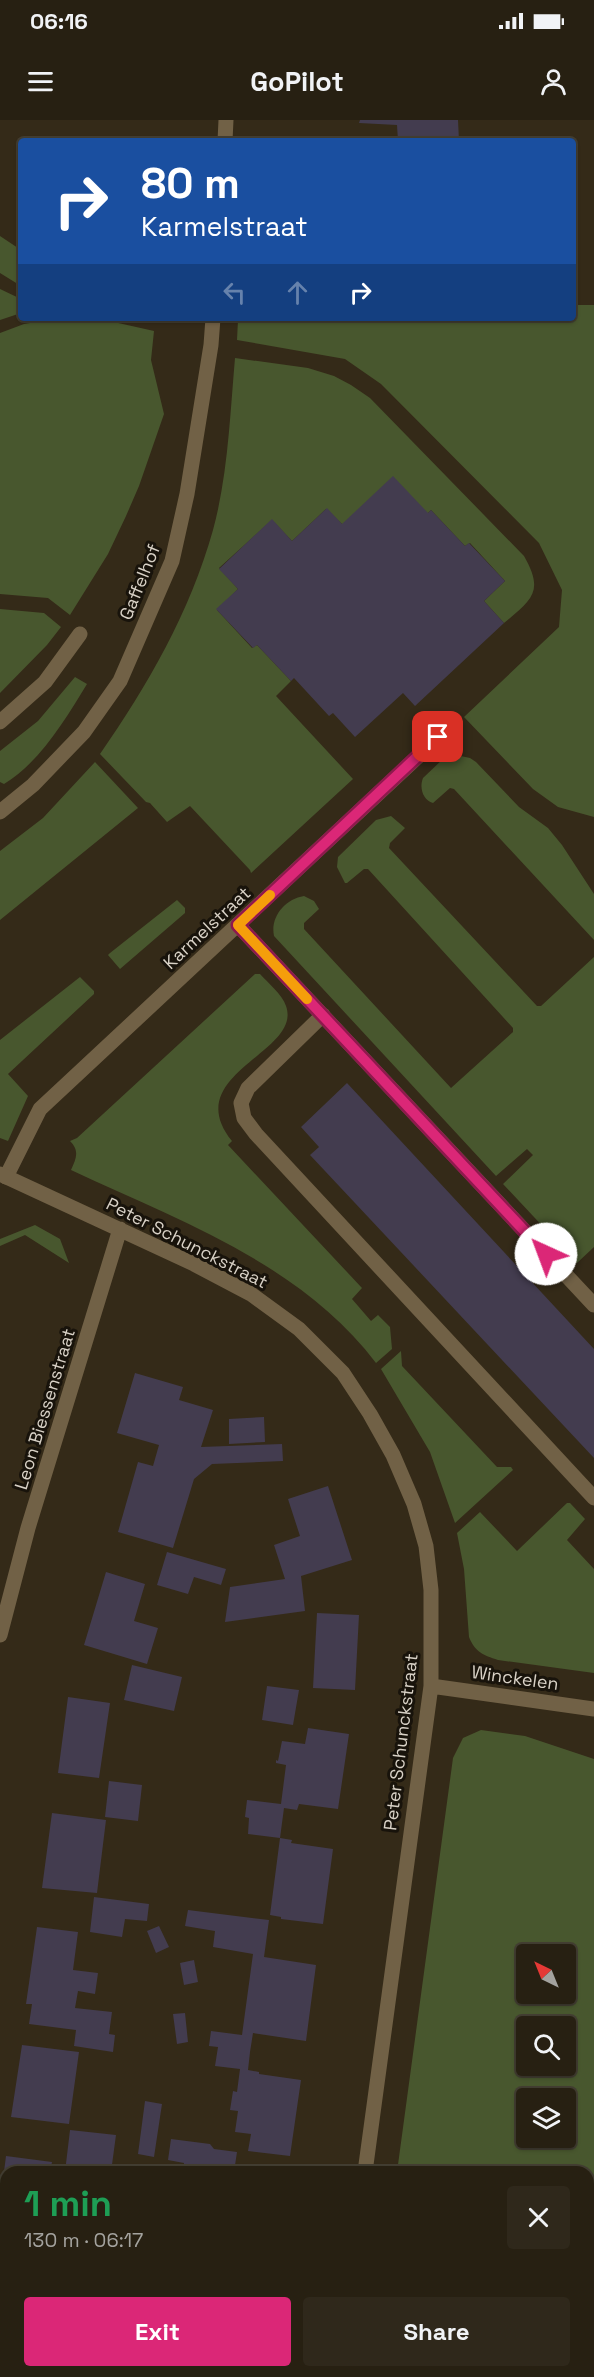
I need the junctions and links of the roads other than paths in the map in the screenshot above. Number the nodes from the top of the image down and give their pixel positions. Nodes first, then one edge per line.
1 (226, 120) edge
2 (225, 138) edge
3 (213, 321) edge
4 (80, 634) dead end
5 (0, 722) edge
6 (455, 722) dead end
7 (0, 813) edge
8 (238, 925) junction
9 (322, 1015) junction
10 (3, 1176) edge
11 (120, 1229) junction
12 (594, 1305) edge
13 (594, 1498) edge
14 (0, 1635) edge
15 (431, 1686) junction
16 (594, 1709) edge
17 (366, 2166) edge

1 - 2 street
3 - 7 street, Gaffelhof
4 - 5 street
6 - 8 street, Karmelstraat
8 - 9 street
8 - 10 street, Karmelstraat
9 - 12 street
9 - 13 street
10 - 11 street, Peter Schunckstraat
11 - 14 street, Leon Biessenstraat
11 - 15 street, Peter Schunckstraat
15 - 16 street, Winckelen
15 - 17 street, Peter Schunckstraat

